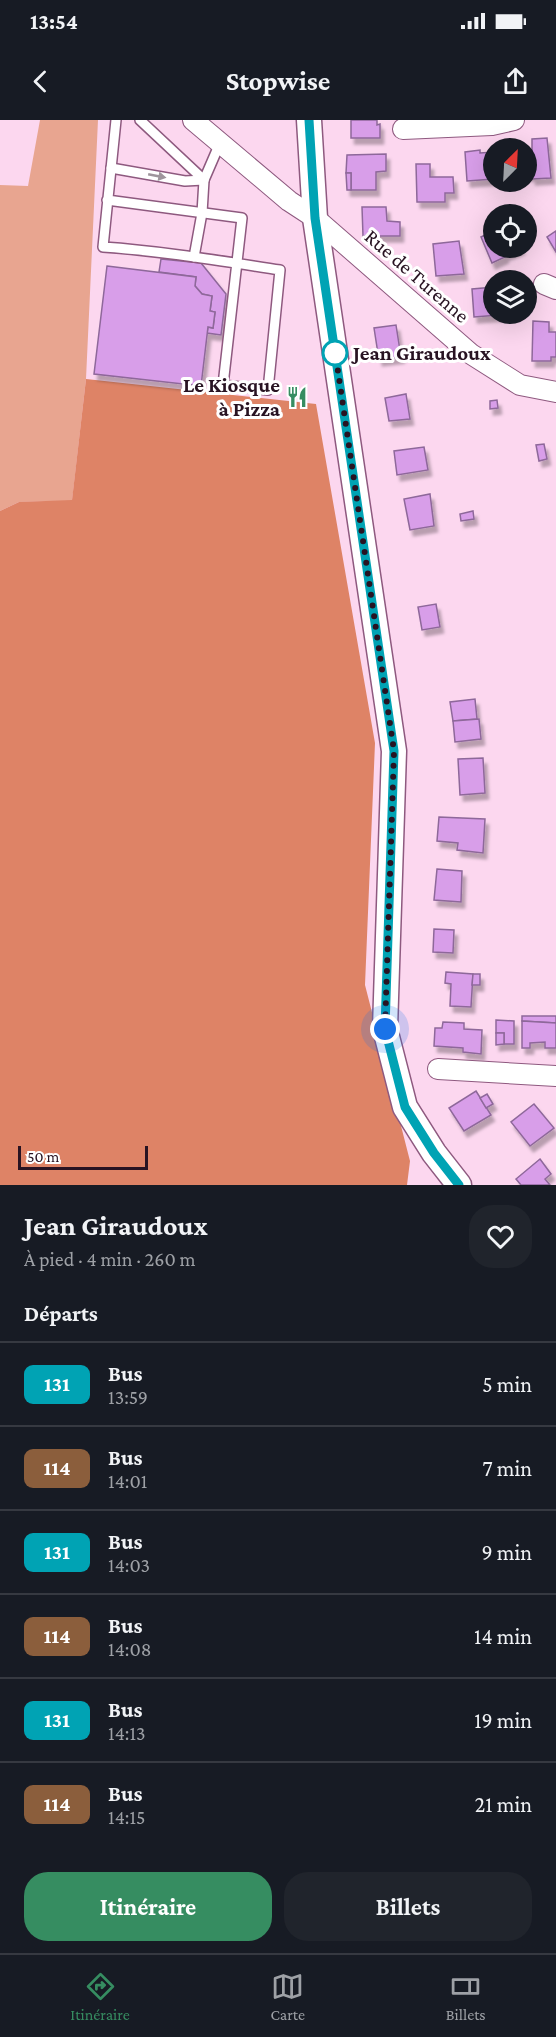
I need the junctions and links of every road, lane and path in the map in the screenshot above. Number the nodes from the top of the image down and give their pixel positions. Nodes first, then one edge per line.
1 (116, 120) edge
2 (140, 120) edge
3 (194, 120) edge
4 (309, 120) edge
5 (514, 120) edge
6 (403, 129) dead end
7 (220, 143) junction
8 (111, 168) junction
9 (204, 180) junction
10 (107, 200) junction
11 (202, 213) junction
12 (315, 218) junction
13 (194, 257) junction
14 (237, 264) junction
15 (556, 392) edge
16 (438, 1069) dead end
17 (556, 1076) edge
18 (459, 1185) edge

1 - 8 lane
2 - 9 lane
3 - 7 street, Rue de Turenne
4 - 12 street
5 - 6 street
7 - 9 lane
7 - 12 street, Rue de Turenne
8 -> 9 lane
8 - 10 lane
9 - 11 lane
10 - 11 lane
10 - 13 lane
11 - 13 lane
11 - 14 lane
12 - 15 street, Rue de Turenne
12 - 18 street
13 - 14 lane
14 - 14 lane
16 - 17 street

